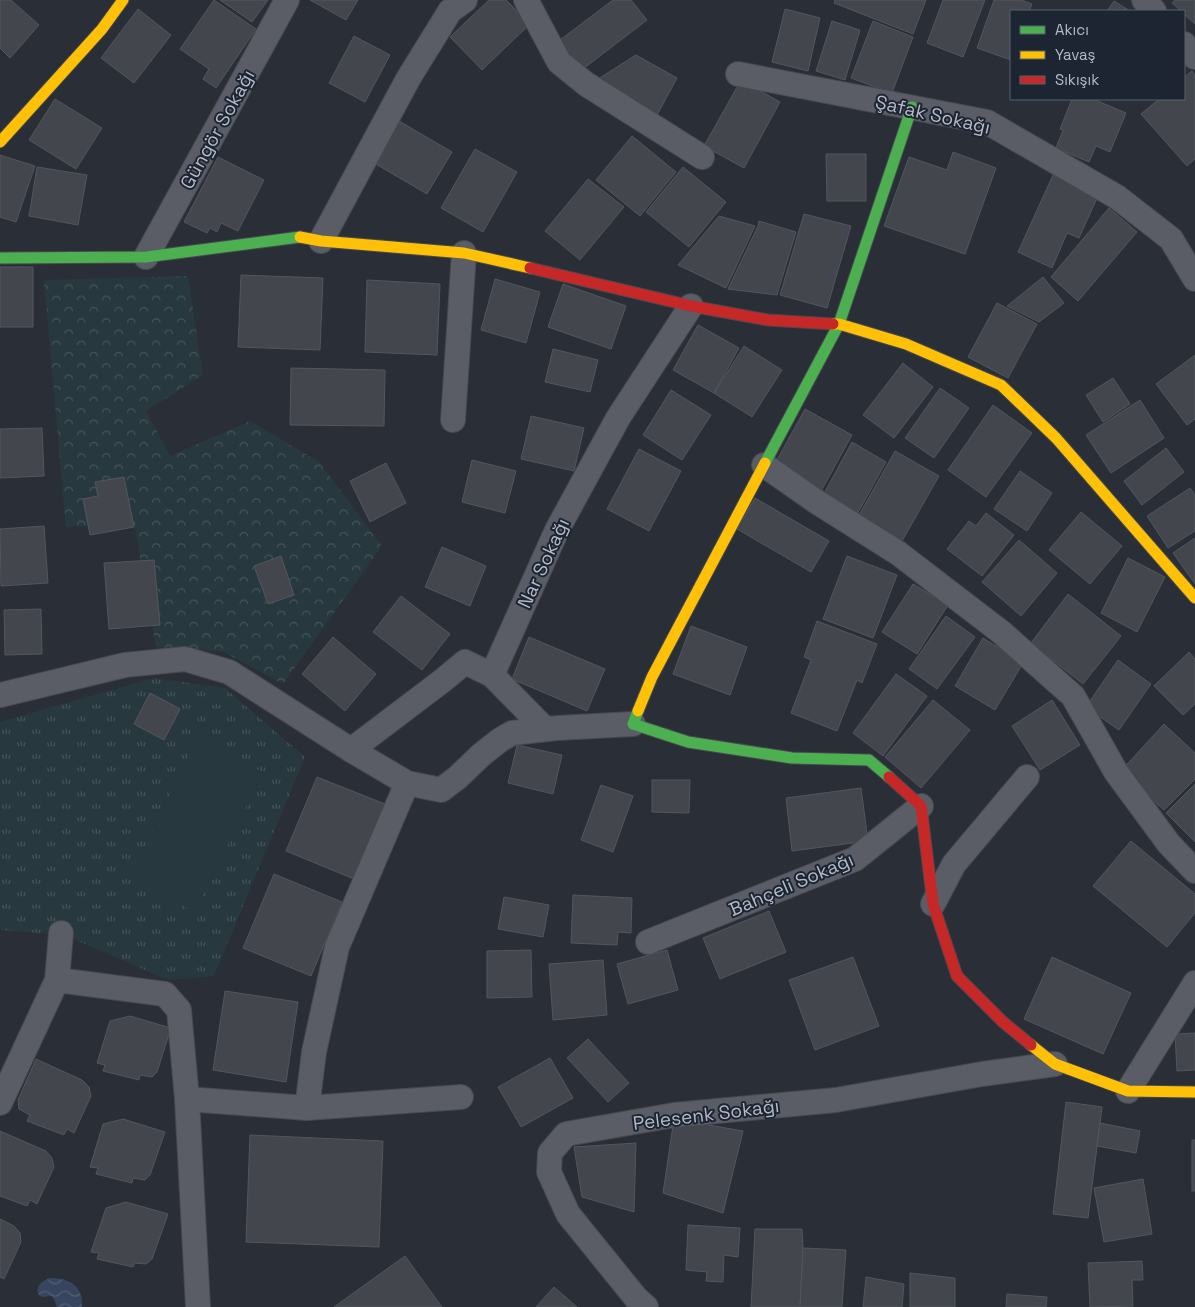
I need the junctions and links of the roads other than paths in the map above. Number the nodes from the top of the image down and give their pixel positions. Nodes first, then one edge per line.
1 (123, 0) edge
2 (287, 0) edge
3 (465, 0) edge
4 (526, 0) edge
5 (1144, 0) edge
6 (1153, 10) edge
7 (1185, 45) edge
8 (1195, 57) edge
9 (738, 74) dead end
10 (912, 107) junction
11 (0, 142) edge
12 (702, 157) dead end
13 (321, 242) junction
14 (464, 253) junction
15 (146, 257) junction
16 (0, 258) edge
17 (1195, 278) edge
18 (691, 306) junction
19 (839, 324) junction
20 (453, 420) dead end
21 (764, 465) junction
22 (1195, 598) edge
23 (492, 675) junction
24 (0, 695) edge
25 (633, 724) junction
26 (545, 729) junction
27 (351, 750) junction
28 (1027, 777) dead end
29 (407, 783) junction
30 (921, 806) junction
31 (1195, 871) edge
32 (933, 904) junction
33 (61, 933) dead end
34 (648, 942) dead end
35 (57, 980) junction
36 (1195, 983) edge
37 (1056, 1064) junction
38 (1128, 1091) junction
39 (1195, 1092) edge
40 (461, 1097) dead end
41 (187, 1098) junction
42 (0, 1103) edge
43 (307, 1108) junction
44 (198, 1307) edge
45 (646, 1307) edge

1 - 11 street
2 - 15 street, Güngör Sokağı
3 - 13 street
4 - 12 street
5 - 6 street
7 - 8 street
9 - 10 street, Şafak Sokağı
10 - 17 street, Şafak Sokağı
10 - 19 street
13 - 14 street
13 - 15 street
14 - 18 street
14 - 20 street
15 - 16 street
18 - 19 street
18 - 23 street, Nar Sokağı
19 - 21 street
19 - 22 street
21 - 25 street
21 - 31 street
23 - 26 street
23 - 27 street
24 - 27 street
25 - 26 street
25 - 30 street
26 - 29 street
27 - 29 street
28 - 32 street
29 - 43 street
30 - 32 street
30 - 34 street, Bahçeli Sokağı
32 - 37 street
33 - 35 street
35 - 41 street
35 - 42 street
36 - 38 street
37 - 38 street
37 - 45 street, Pelesenk Sokağı
38 - 39 street
40 - 43 street
41 - 43 street
41 - 44 street

